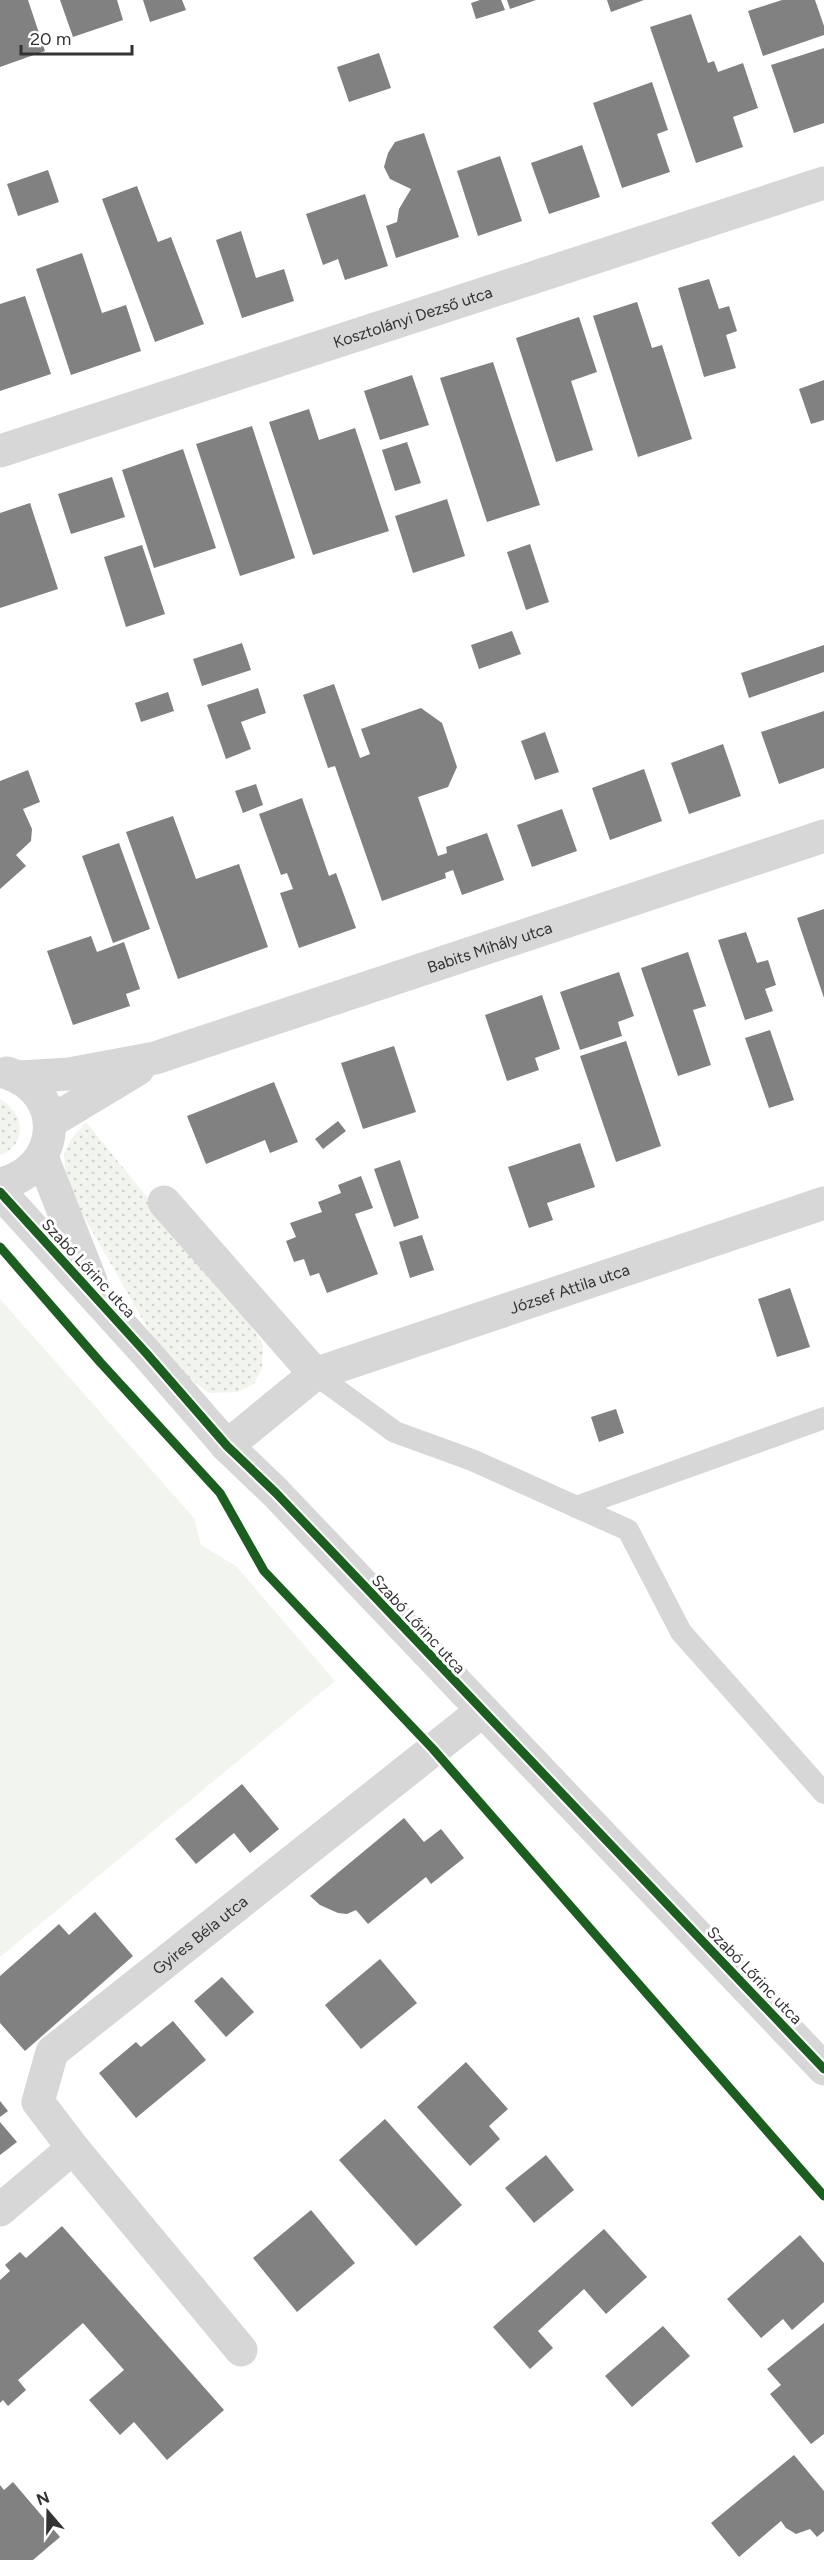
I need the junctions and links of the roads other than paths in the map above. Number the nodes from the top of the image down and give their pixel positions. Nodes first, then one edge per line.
1 (824, 183) edge
2 (0, 451) edge
3 (824, 836) edge
4 (155, 1058) junction
5 (9, 1074) edge
6 (50, 1122) junction
7 (42, 1157) junction
8 (0, 1184) edge
9 (0, 1192) edge
10 (164, 1202) dead end
11 (824, 1203) edge
12 (99, 1299) junction
13 (315, 1374) junction
14 (824, 1418) edge
15 (227, 1446) junction
16 (576, 1507) junction
17 (482, 1712) junction
18 (824, 1793) edge
19 (824, 2069) edge
20 (73, 2148) junction
21 (0, 2210) edge
22 (241, 2350) dead end

1 - 2 street, Kosztolányi Dezső utca
3 - 4 street, Babits Mihály utca
4 - 5 street, Babits Mihály utca
4 - 6 street, Babits Mihály utca
5 - 6 street
6 - 7 street
7 - 8 street
7 - 12 street, Szabó Lőrinc utca
9 - 12 street, Szabó Lőrinc utca
10 - 13 street
11 - 13 street, József Attila utca
12 - 15 street, Szabó Lőrinc utca
13 - 15 street
13 - 16 lane
14 - 16 lane
15 - 17 street, Szabó Lőrinc utca
16 - 18 lane
17 - 19 street, Szabó Lőrinc utca
17 - 20 street, Gyires Béla utca
20 - 21 street
20 - 22 street, Gyires Béla utca

